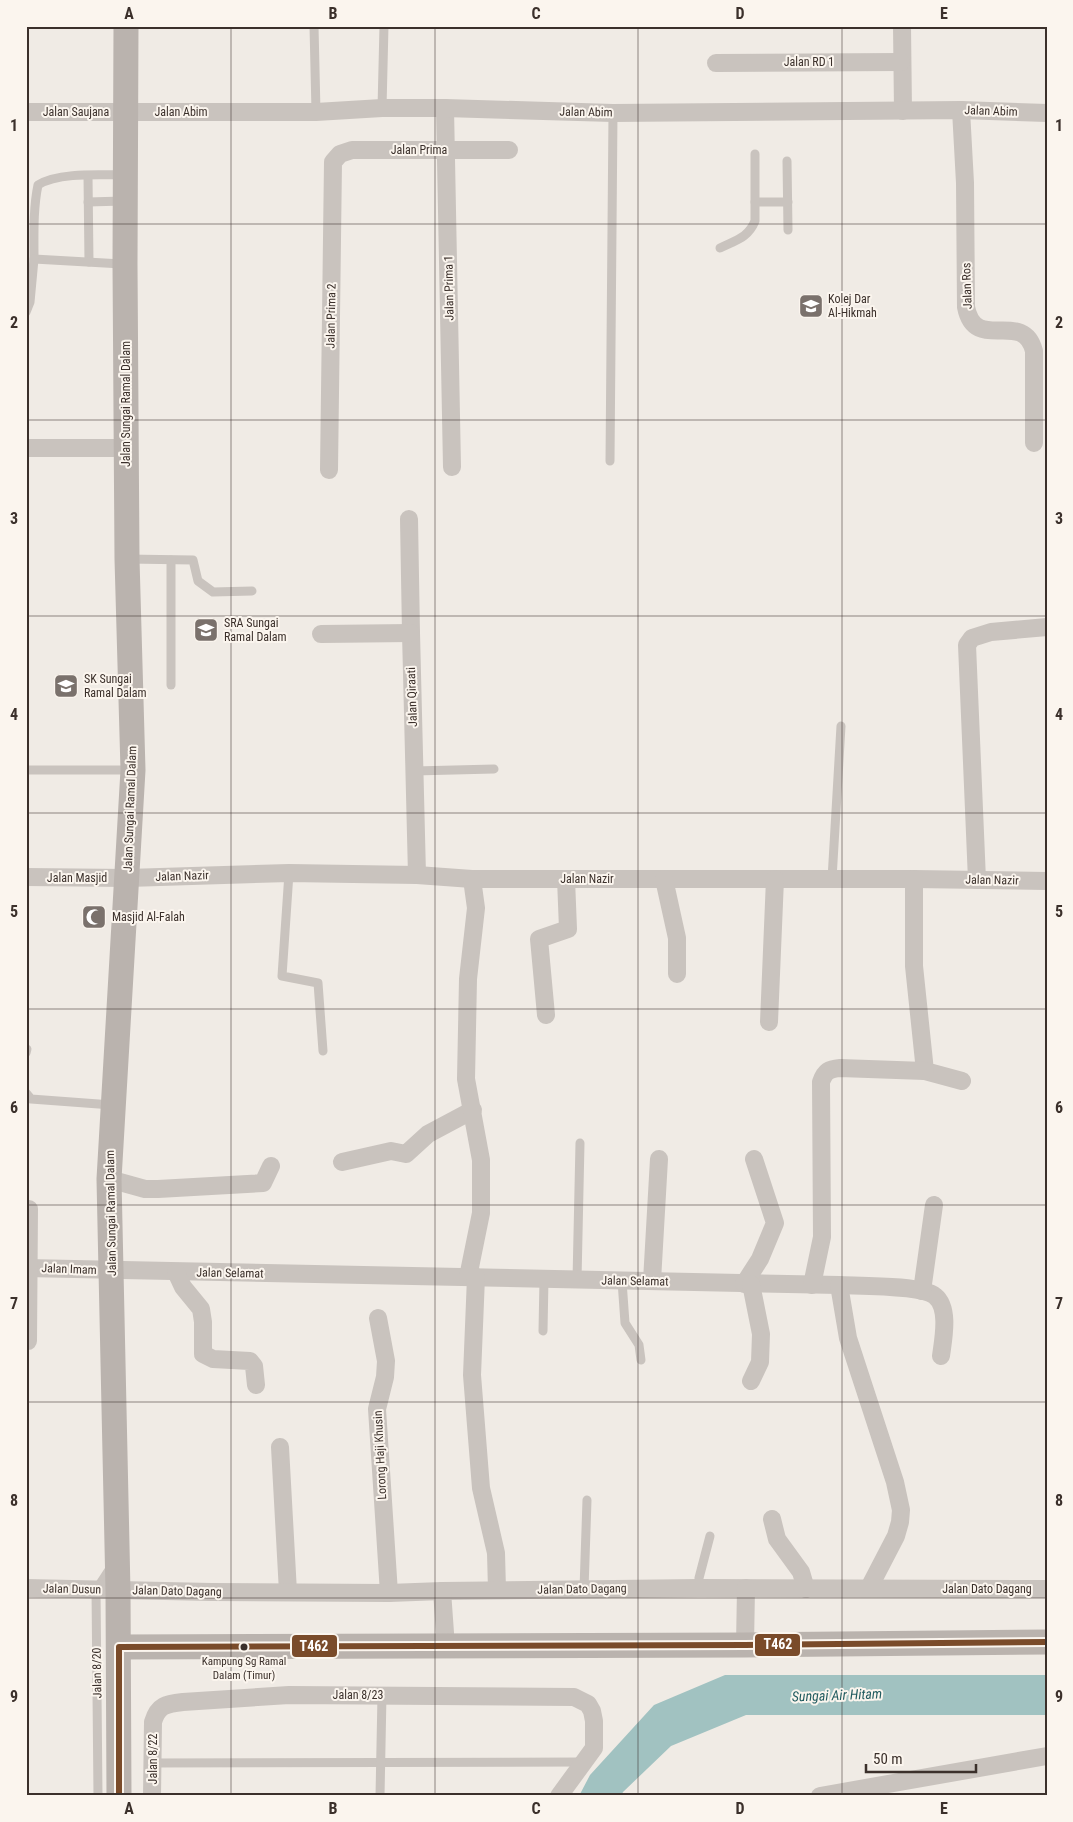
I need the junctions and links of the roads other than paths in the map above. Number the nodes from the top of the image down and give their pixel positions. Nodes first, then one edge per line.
1 (126, 26) edge
2 (314, 26) edge
3 (384, 26) edge
4 (902, 26) edge
5 (901, 62) junction
6 (716, 63) dead end
7 (382, 108) junction
8 (445, 108) junction
9 (961, 110) junction
10 (903, 111) junction
11 (26, 112) edge
12 (126, 112) junction
13 (316, 112) junction
14 (1047, 112) edge
15 (613, 113) junction
16 (446, 150) junction
17 (509, 150) dead end
18 (755, 154) dead end
19 (787, 161) dead end
20 (333, 162) joint
21 (126, 174) junction
22 (88, 176) junction
23 (125, 201) junction
24 (88, 202) junction
25 (755, 202) junction
26 (788, 202) junction
27 (788, 230) dead end
28 (720, 248) dead end
29 (34, 259) junction
30 (89, 262) junction
31 (125, 264) junction
32 (26, 312) edge
33 (1034, 443) dead end
34 (26, 448) edge
35 (126, 448) junction
36 (610, 461) dead end
37 (452, 467) dead end
38 (330, 470) dead end
39 (409, 519) dead end
40 (127, 559) junction
41 (172, 560) junction
42 (252, 591) dead end
43 (1047, 627) edge
44 (410, 633) junction
45 (321, 634) dead end
46 (172, 685) dead end
47 (841, 726) dead end
48 (494, 768) dead end
49 (26, 770) edge
50 (133, 770) junction
51 (414, 771) junction
52 (289, 873) junction
53 (417, 875) junction
54 (26, 877) edge
55 (128, 878) junction
56 (472, 879) junction
57 (566, 879) junction
58 (664, 879) junction
59 (775, 879) junction
60 (832, 879) junction
61 (914, 879) junction
62 (977, 880) junction
63 (1047, 881) edge
64 (677, 974) dead end
65 (546, 1015) dead end
66 (770, 1022) dead end
67 (27, 1049) edge
68 (323, 1051) dead end
69 (26, 1053) edge
70 (925, 1071) junction
71 (962, 1081) dead end
72 (26, 1094) edge
73 (112, 1104) junction
74 (473, 1110) junction
75 (580, 1142) dead end
76 (659, 1159) dead end
77 (754, 1159) dead end
78 (342, 1162) dead end
79 (271, 1166) dead end
80 (109, 1179) junction
81 (934, 1205) dead end
82 (29, 1209) dead end
83 (27, 1268) edge
84 (112, 1271) junction
85 (176, 1272) junction
86 (472, 1277) junction
87 (544, 1279) junction
88 (577, 1280) junction
89 (622, 1281) junction
90 (652, 1282) junction
91 (747, 1284) junction
92 (812, 1285) junction
93 (839, 1285) junction
94 (922, 1291) junction
95 (378, 1318) dead end
96 (543, 1331) dead end
97 (28, 1341) dead end
98 (941, 1356) dead end
99 (641, 1360) dead end
100 (751, 1381) dead end
101 (256, 1384) dead end
102 (280, 1447) dead end
103 (587, 1500) dead end
104 (772, 1519) dead end
105 (710, 1536) dead end
106 (26, 1588) edge
107 (699, 1588) junction
108 (746, 1588) junction
109 (869, 1588) junction
110 (584, 1589) junction
111 (806, 1589) junction
112 (1047, 1589) edge
113 (107, 1590) junction
114 (497, 1590) junction
115 (442, 1591) junction
116 (288, 1592) junction
117 (389, 1593) junction
118 (1047, 1642) edge
119 (745, 1646) junction
120 (119, 1647) junction
121 (446, 1647) junction
122 (382, 1695) junction
123 (153, 1722) joint
124 (1047, 1756) edge
125 (380, 1762) junction
126 (583, 1762) junction
127 (153, 1763) junction
128 (98, 1796) edge
129 (119, 1796) edge
130 (152, 1796) edge
131 (380, 1796) edge
132 (559, 1796) edge
133 (820, 1796) edge

1 - 12 street, Jalan Sungai Ramal Dalam
2 - 13 lane
3 - 7 lane
4 - 5 street
5 - 6 street, Jalan RD 1
5 - 10 street
7 - 8 street, Jalan Abim
7 - 13 street, Jalan Abim
8 - 15 street, Jalan Abim
8 - 16 street, Jalan Prima 1
9 - 10 street, Jalan Abim
9 - 14 street, Jalan Abim
9 - 33 street, Jalan Ros
10 - 15 street, Jalan Abim
11 - 12 street, Jalan Saujana
12 - 13 street, Jalan Abim
12 - 21 street, Jalan Sungai Ramal Dalam
15 - 36 lane
16 - 17 street, Jalan Prima
16 - 20 street, Jalan Prima
16 - 37 street, Jalan Prima 1
18 - 25 lane
19 - 26 lane
20 - 38 street, Jalan Prima 2
21 - 22 lane
21 - 23 street, Jalan Sungai Ramal Dalam
22 - 24 lane
22 - 29 lane
23 - 24 lane
23 - 31 street, Jalan Sungai Ramal Dalam
24 - 30 lane
25 - 26 lane
25 - 28 lane
26 - 27 lane
29 - 30 lane
29 - 32 lane
30 - 31 lane
31 - 35 street, Jalan Sungai Ramal Dalam
34 - 35 street
35 - 40 street, Jalan Sungai Ramal Dalam
39 - 44 street, Jalan Qiraati
40 - 41 lane
40 - 50 street, Jalan Sungai Ramal Dalam
41 - 42 lane
41 - 46 lane
43 - 62 street
44 - 45 street
44 - 51 street, Jalan Qiraati
47 - 60 lane
48 - 51 lane
49 - 50 lane
50 - 55 street, Jalan Sungai Ramal Dalam
51 - 53 street, Jalan Qiraati
52 - 53 street, Jalan Nazir
52 - 55 street, Jalan Nazir
52 - 68 lane
53 - 56 street, Jalan Nazir
54 - 55 street, Jalan Masjid
55 - 73 street, Jalan Sungai Ramal Dalam
56 - 57 street, Jalan Nazir
56 - 74 street
57 - 58 street, Jalan Nazir
57 - 65 street
58 - 59 street, Jalan Nazir
58 - 64 street
59 - 60 street, Jalan Nazir
59 - 66 street
60 - 61 street, Jalan Nazir
61 - 62 street, Jalan Nazir
61 - 70 street
62 - 63 street, Jalan Nazir
67 - 69 lane
70 - 71 street
70 - 92 street
72 - 73 lane
73 - 80 street, Jalan Sungai Ramal Dalam
74 - 78 street
74 - 86 street
75 - 88 lane
76 - 90 street
77 - 91 street
79 - 80 street
80 - 84 street, Jalan Sungai Ramal Dalam
81 - 94 street
82 - 83 street
83 - 84 street, Jalan Imam
83 - 97 street
84 - 85 street, Jalan Selamat
84 - 113 street, Jalan Sungai Ramal Dalam
85 - 86 street, Jalan Selamat
85 - 101 street
86 - 87 street, Jalan Selamat
86 - 114 street
87 - 88 street, Jalan Selamat
87 - 96 lane
88 - 89 street, Jalan Selamat
89 - 90 street, Jalan Selamat
89 - 99 lane
90 - 91 street, Jalan Selamat
91 - 92 street, Jalan Selamat
91 - 100 street
92 - 93 street, Jalan Selamat
93 - 94 street, Jalan Selamat
93 - 109 street
94 - 98 street
95 - 117 street, Lorong Haji Khusin
102 - 116 street
103 - 110 lane
104 - 111 street
105 - 107 lane
106 - 113 street, Jalan Dusun
107 - 108 street, Jalan Dato Dagang
107 - 110 street, Jalan Dato Dagang
108 - 111 street, Jalan Dato Dagang
108 - 119 street
109 - 111 street, Jalan Dato Dagang
109 - 112 street, Jalan Dato Dagang
110 - 114 street, Jalan Dato Dagang
113 - 116 street, Jalan Dato Dagang
113 - 120 street, Jalan 8/20
113 - 128 lane, Jalan 8/20
114 - 115 street, Jalan Dato Dagang
115 - 117 street, Jalan Dato Dagang
115 - 121 street
116 - 117 street, Jalan Dato Dagang
118 - 119 street
119 - 121 street
120 - 121 street
120 - 129 street, Jalan 8/20
122 - 123 street, Jalan 8/23
122 - 125 lane
122 - 126 street, Jalan 8/23
123 - 127 street, Jalan 8/22
124 - 133 street
125 - 126 lane
125 - 127 lane
125 - 131 lane
126 - 132 street
127 - 130 street, Jalan 8/22

